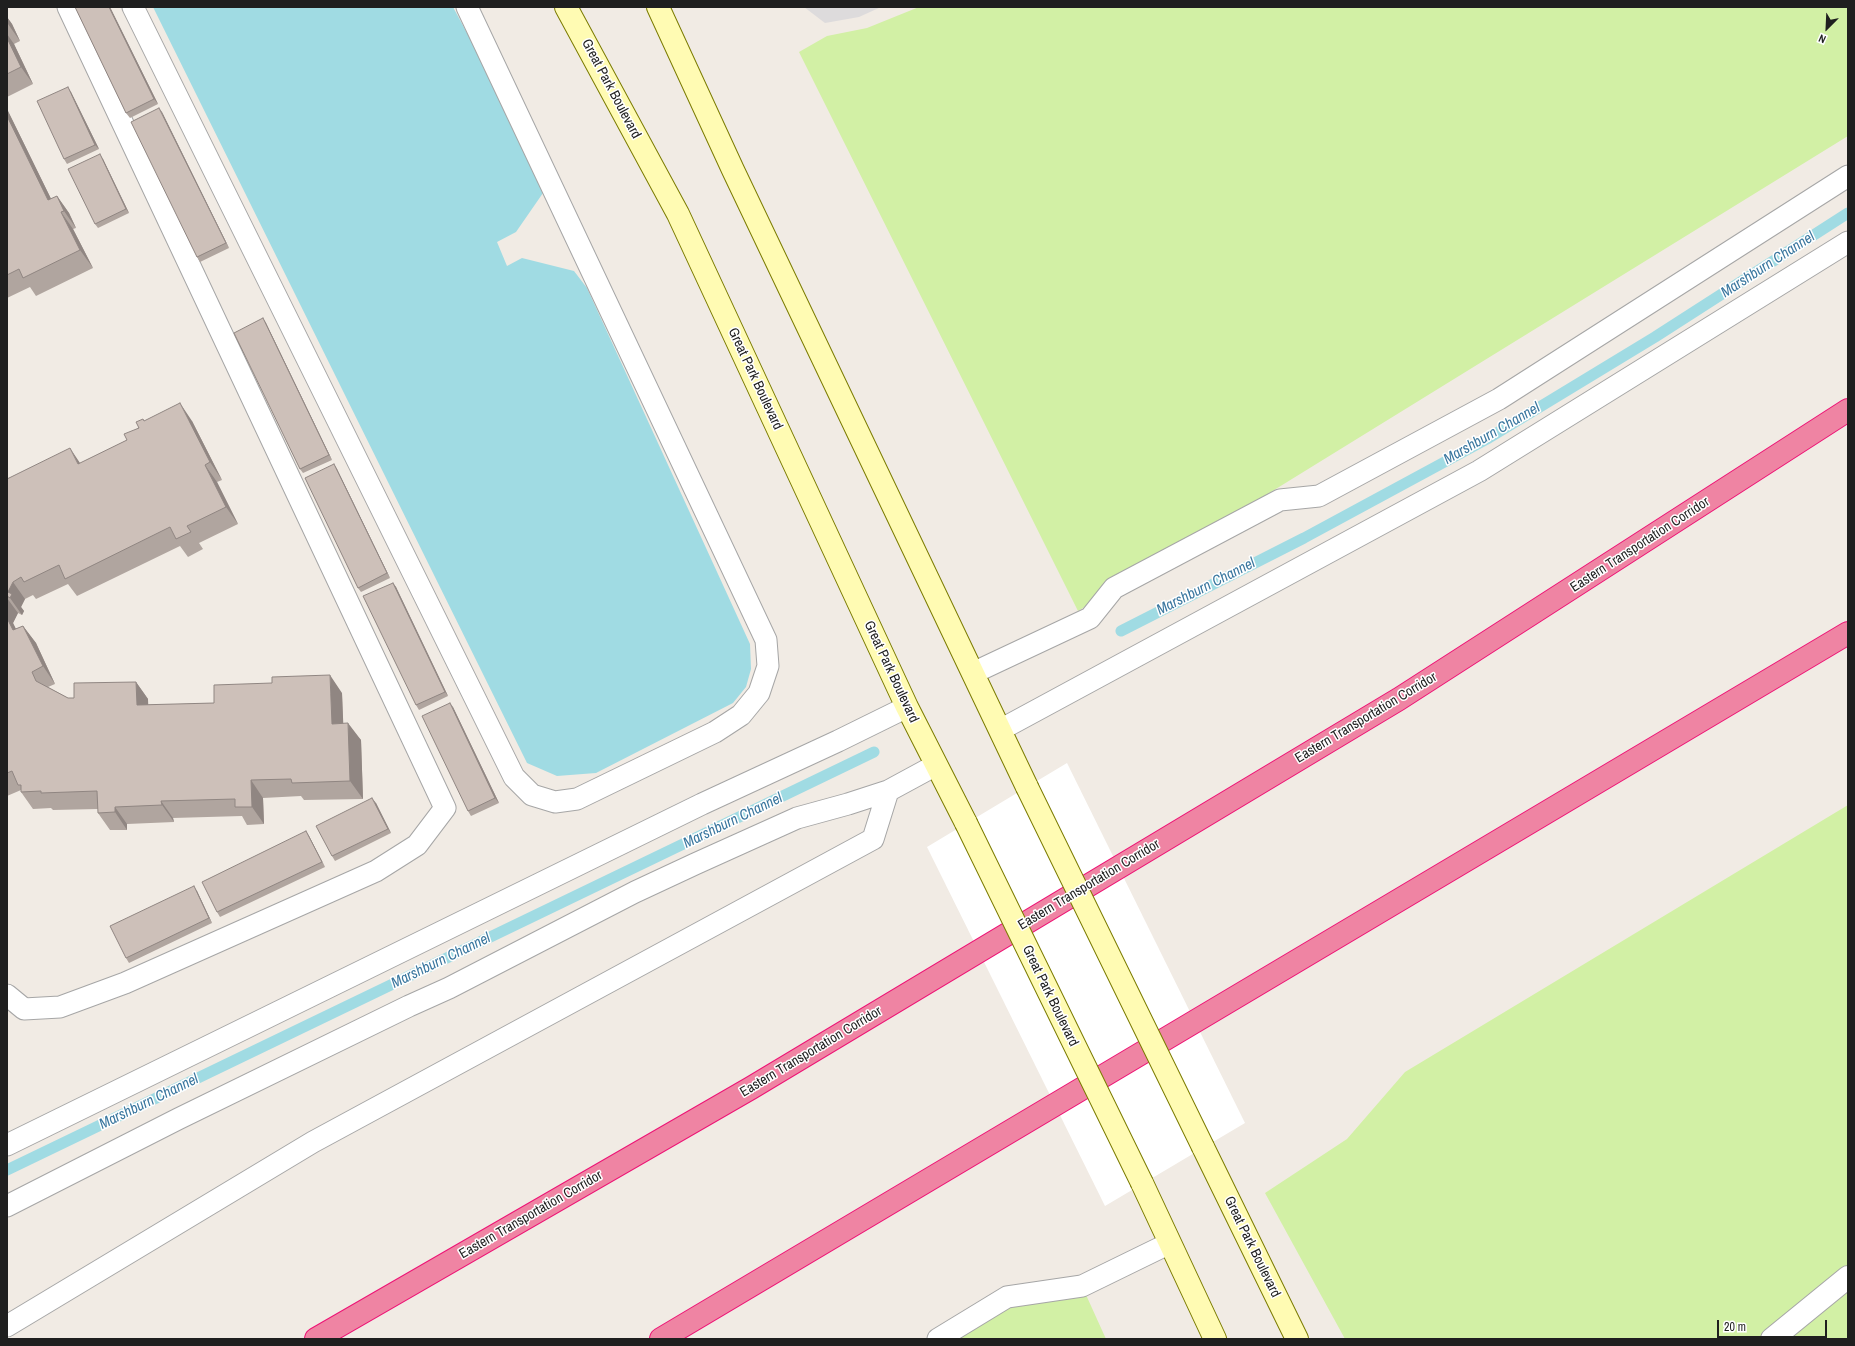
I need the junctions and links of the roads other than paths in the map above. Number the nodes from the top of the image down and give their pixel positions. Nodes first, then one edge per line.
1 (68, 7) edge
2 (133, 7) edge
3 (467, 7) edge
4 (566, 7) edge
5 (658, 7) edge
6 (1848, 176) edge
7 (1848, 242) edge
8 (1848, 410) edge
9 (1848, 633) edge
10 (973, 673) junction
11 (907, 707) junction
12 (1000, 730) junction
13 (936, 765) junction
14 (888, 791) junction
15 (7, 995) edge
16 (7, 1144) edge
17 (7, 1206) edge
18 (1170, 1243) junction
19 (1847, 1281) edge
20 (7, 1326) edge
21 (316, 1339) edge
22 (661, 1339) edge
23 (938, 1339) edge
24 (1215, 1339) edge
25 (1297, 1339) edge
26 (1772, 1339) edge

1 - 15 lane
2 - 3 lane
4 - 11 main road, Great Park Boulevard
5 - 10 main road, Great Park Boulevard
6 - 10 lane
7 - 12 lane
8 - 21 highway, Eastern Transportation Corridor
9 - 22 highway
10 - 12 main road, Great Park Boulevard
11 - 13 main road, Great Park Boulevard
11 - 16 lane
12 - 25 main road, Great Park Boulevard, bridge
13 - 14 lane
13 - 18 main road, Great Park Boulevard, bridge
14 - 17 lane
14 - 20 lane
18 - 23 lane
18 - 24 main road, Great Park Boulevard
19 - 26 street

